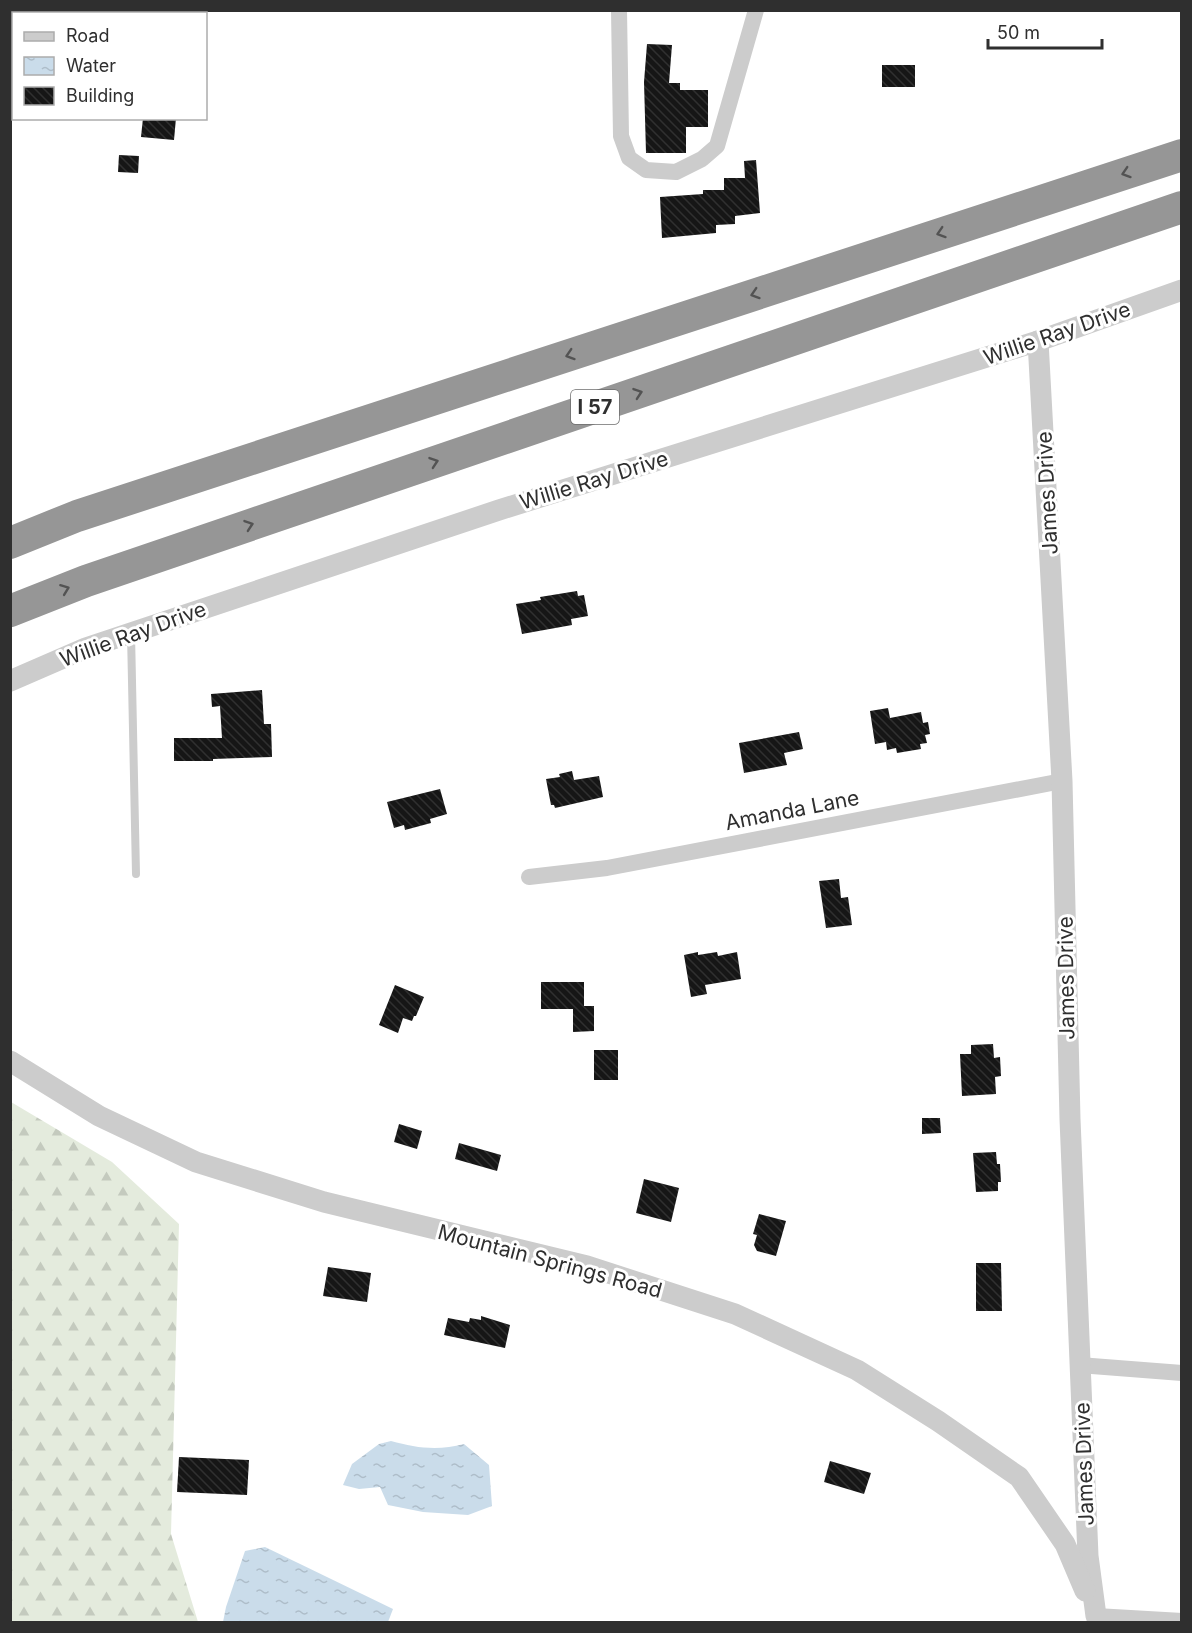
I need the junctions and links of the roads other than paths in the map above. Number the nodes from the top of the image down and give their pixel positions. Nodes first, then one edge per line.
1 (619, 10) edge
2 (756, 10) edge
3 (1182, 155) edge
4 (1182, 207) edge
5 (1182, 290) edge
6 (1038, 341) junction
7 (10, 543) edge
8 (10, 611) edge
9 (131, 633) junction
10 (10, 681) edge
11 (1062, 781) junction
12 (136, 874) dead end
13 (529, 877) dead end
14 (10, 1061) edge
15 (1079, 1365) junction
16 (1182, 1373) edge
17 (1097, 1619) edge
18 (1182, 1621) edge

1 - 2 street
3 -> 7 highway
8 -> 4 highway, I 57
5 - 6 street, Willie Ray Drive
6 - 9 street, Willie Ray Drive
6 - 11 street, James Drive
9 - 10 street, Willie Ray Drive
9 - 12 lane
11 - 13 street, Amanda Lane
11 - 15 street, James Drive
14 - 17 street, Mountain Springs Road
15 - 16 street
15 - 17 street, James Drive
17 - 18 street

